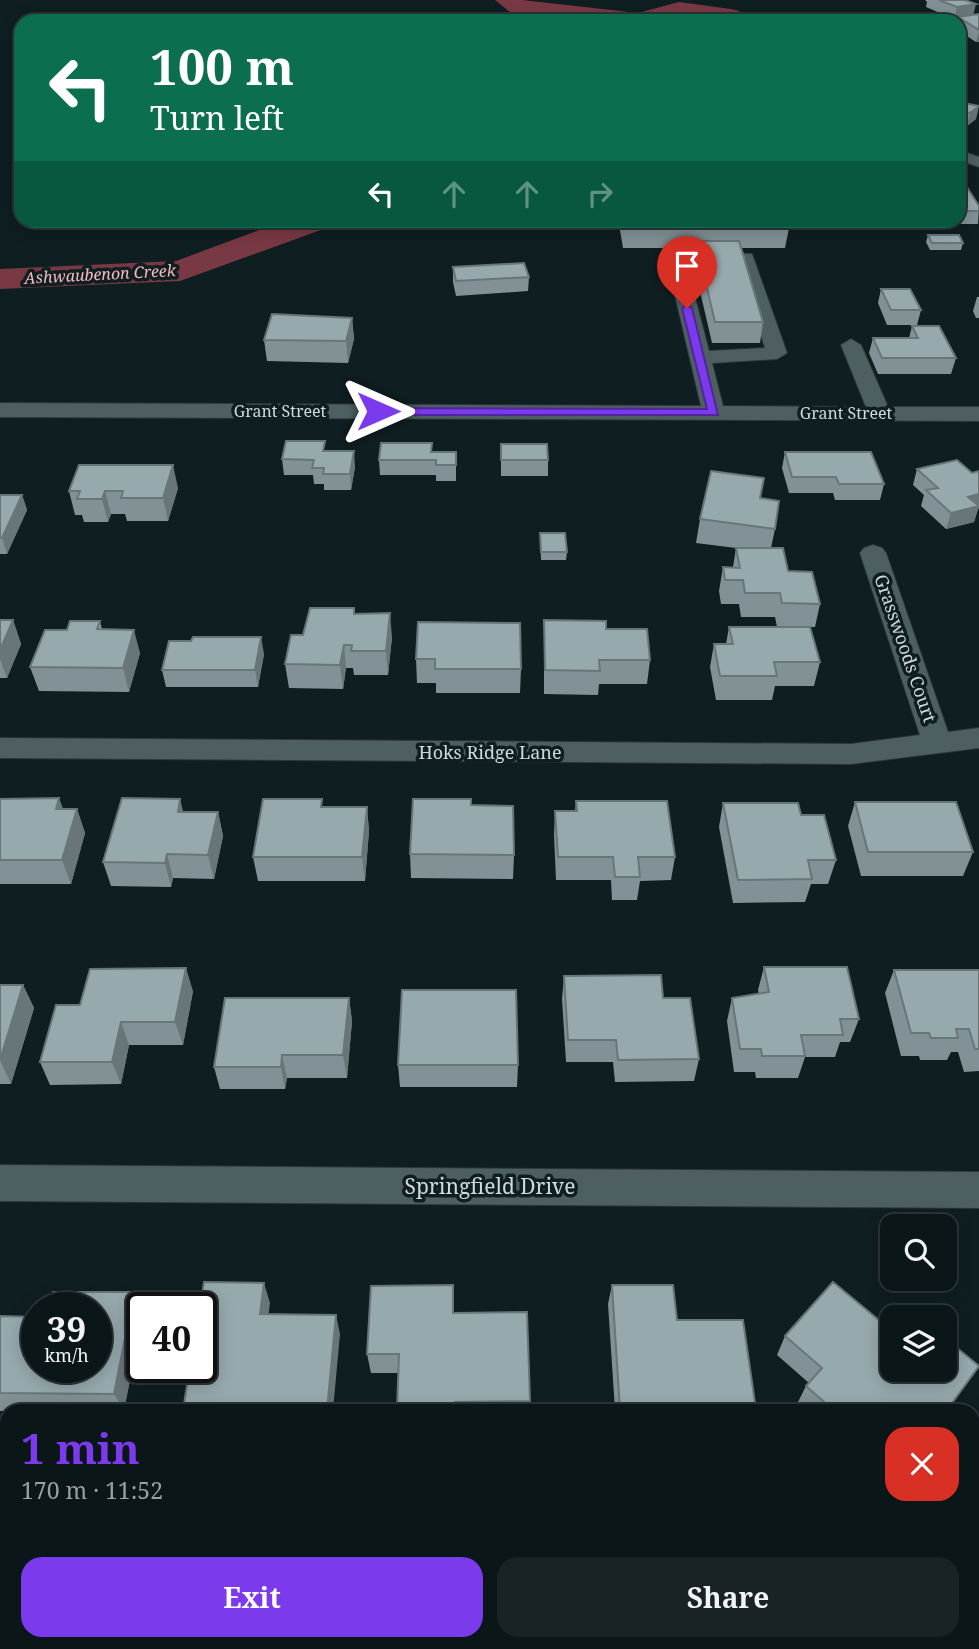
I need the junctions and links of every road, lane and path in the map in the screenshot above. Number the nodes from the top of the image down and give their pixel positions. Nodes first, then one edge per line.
1 (851, 345) dead end
2 (700, 358) junction
3 (0, 410) edge
4 (714, 413) junction
5 (880, 413) junction
6 (979, 414) edge
7 (873, 553) dead end
8 (979, 738) edge
9 (939, 744) junction
10 (0, 748) edge
11 (0, 1183) edge
12 (979, 1189) edge

1 - 5 street
2 - 2 street
2 - 4 street
3 - 4 street, Grant Street
4 - 5 street, Grant Street
5 - 6 street, Grant Street
7 - 9 street, Grasswoods Court
8 - 9 street, Hoks Ridge Lane
9 - 10 street, Hoks Ridge Lane
11 - 12 street, Springfield Drive

